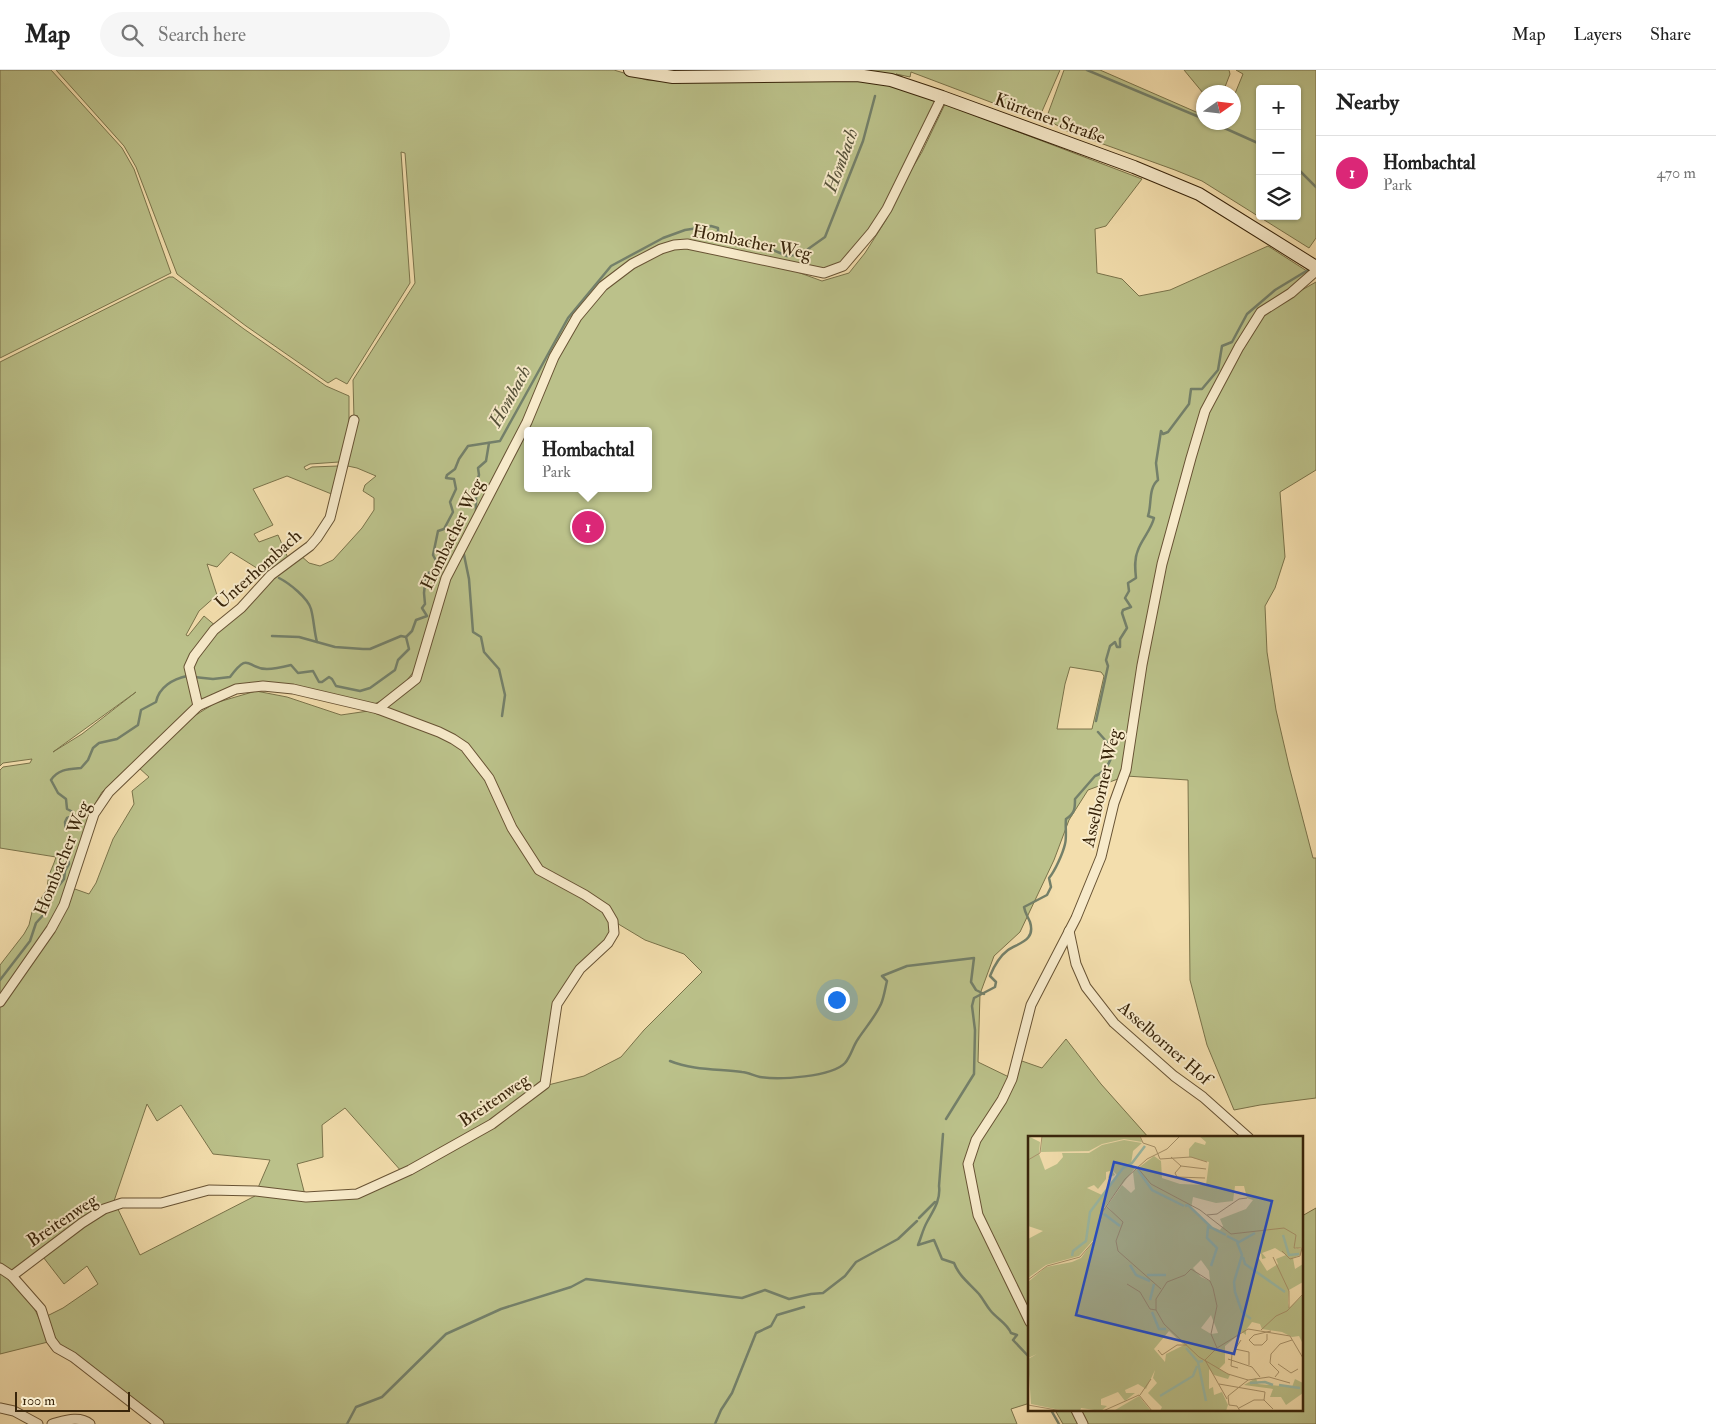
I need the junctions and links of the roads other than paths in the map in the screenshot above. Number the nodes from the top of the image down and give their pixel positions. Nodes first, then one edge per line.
1 (630, 70) edge
2 (942, 97) junction
3 (1316, 269) edge
4 (354, 420) dead end
5 (524, 427) edge
6 (524, 428) edge
7 (198, 706) junction
8 (378, 709) junction
9 (1069, 931) junction
10 (0, 1002) edge
11 (1247, 1136) edge
12 (0, 1268) edge
13 (12, 1276) junction
14 (1028, 1318) edge
15 (0, 1408) edge
16 (1077, 1412) edge
17 (38, 1424) edge
18 (52, 1424) edge
19 (90, 1424) edge
20 (159, 1424) edge
21 (1083, 1424) edge

1 - 2 main road, Kürtener Straße
2 - 3 main road, Kürtener Straße
2 - 5 street, Hombacher Weg
3 - 9 street, Asselborner Weg
4 - 7 street, Unterhombach
6 - 8 street, Hombacher Weg
7 - 8 street, Hombacher Weg
7 - 10 street, Hombacher Weg
8 - 13 street, Breitenweg
9 - 11 street, Asselborner Hof
9 - 14 street, Asselborner Weg
12 - 13 street
13 - 20 street
15 - 17 street
16 - 21 street
18 - 19 street

